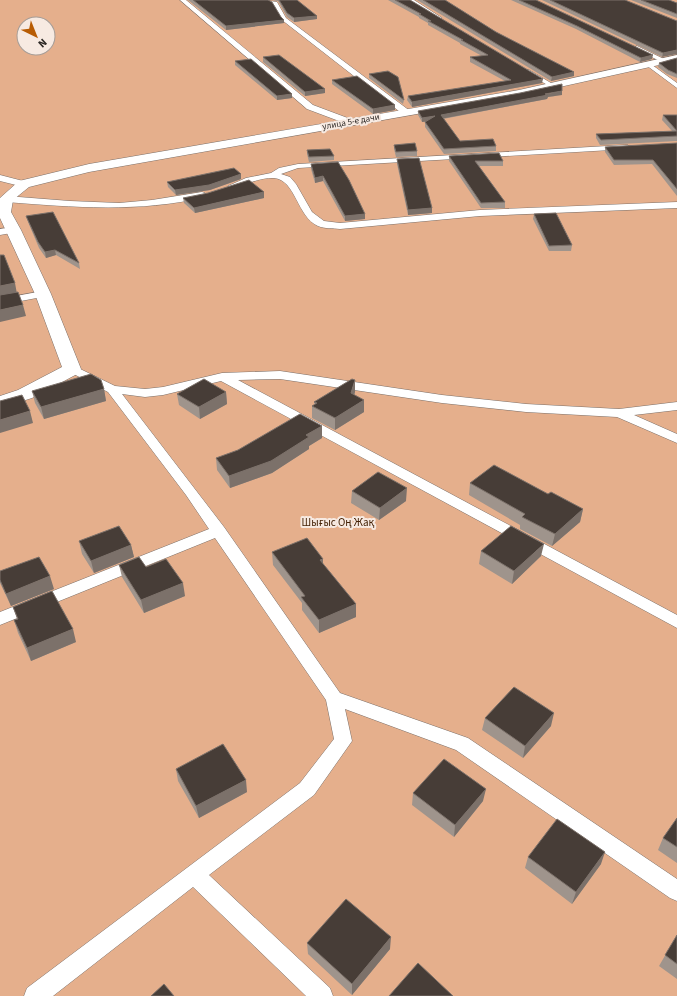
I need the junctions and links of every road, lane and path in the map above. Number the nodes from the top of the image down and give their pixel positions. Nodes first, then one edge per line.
1 (183, 0) edge
2 (266, 0) edge
3 (410, 0) edge
4 (444, 21) edge
5 (628, 44) edge
6 (677, 58) edge
7 (664, 61) junction
8 (648, 64) junction
9 (519, 66) edge
10 (553, 86) junction
11 (677, 86) edge
12 (407, 113) junction
13 (350, 122) junction
14 (635, 147) edge
15 (274, 175) junction
16 (0, 178) edge
17 (24, 184) junction
18 (227, 188) edge
19 (212, 193) edge
20 (6, 199) junction
21 (677, 204) edge
22 (7, 231) edge
23 (43, 294) junction
24 (0, 302) edge
25 (72, 369) junction
26 (222, 377) junction
27 (112, 390) junction
28 (0, 402) edge
29 (677, 406) edge
30 (619, 413) junction
31 (677, 440) edge
32 (219, 531) junction
33 (0, 619) edge
34 (677, 622) edge
35 (334, 698) junction
36 (194, 874) junction
37 (677, 891) edge
38 (35, 996) edge
39 (322, 996) edge

1 - 13 lane
2 - 12 lane
3 - 4 lane
5 - 7 lane
6 - 7 street, улица 5-е дачи
7 - 8 street, улица 5-е дачи
8 - 10 street, улица 5-е дачи
8 - 11 lane
9 - 10 lane
10 - 12 street, улица 5-е дачи
12 - 13 street, улица 5-е дачи
13 - 17 street, улица 5-е дачи
14 - 15 lane
15 - 18 lane
15 - 21 lane
16 - 17 lane
17 - 20 street
19 - 20 lane
20 - 22 street
22 - 23 street
23 - 24 lane
23 - 25 street
25 - 27 lane
25 - 28 street
26 - 27 lane
26 - 30 lane
26 - 34 lane
27 - 32 lane
29 - 30 lane
30 - 31 lane
32 - 33 lane
32 - 35 lane
35 - 36 lane
35 - 37 lane
36 - 38 lane
36 - 39 lane

